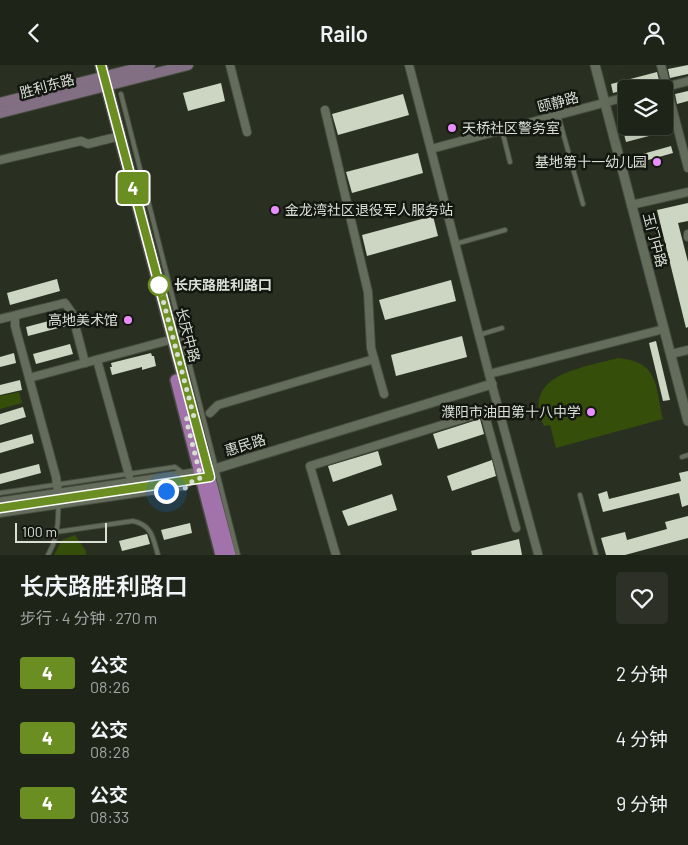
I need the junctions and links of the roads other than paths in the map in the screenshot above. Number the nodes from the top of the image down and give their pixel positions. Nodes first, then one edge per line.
1 (93, 65) edge
2 (101, 65) edge
3 (150, 65) edge
4 (188, 65) edge
5 (230, 65) edge
6 (409, 65) edge
7 (595, 65) edge
8 (661, 65) edge
9 (662, 80) edge
10 (688, 81) edge
11 (101, 82) junction
12 (673, 85) edge
13 (121, 94) dead end
14 (618, 99) edge
15 (0, 103) edge
16 (604, 103) junction
17 (325, 110) dead end
18 (0, 113) edge
19 (558, 115) junction
20 (673, 121) edge
21 (502, 130) junction
22 (247, 132) dead end
23 (112, 138) junction
24 (430, 149) junction
25 (0, 160) edge
26 (510, 162) dead end
27 (688, 167) edge
28 (688, 191) edge
29 (583, 204) dead end
30 (631, 205) junction
31 (505, 229) dead end
32 (455, 244) junction
33 (18, 315) junction
34 (0, 319) edge
35 (502, 328) dead end
36 (664, 329) junction
37 (479, 335) junction
38 (166, 341) junction
39 (688, 350) edge
40 (670, 355) junction
41 (374, 359) junction
42 (97, 360) junction
43 (85, 363) junction
44 (489, 374) junction
45 (29, 378) junction
46 (492, 384) junction
47 (384, 394) dead end
48 (198, 416) junction
49 (688, 421) edge
50 (688, 455) edge
51 (682, 457) dead end
52 (205, 474) junction
53 (129, 475) junction
54 (185, 475) junction
55 (0, 493) edge
56 (580, 495) dead end
57 (58, 496) junction
58 (0, 502) edge
59 (0, 508) edge
60 (0, 515) edge
61 (516, 528) dead end
62 (56, 531) junction
63 (538, 554) edge
64 (48, 555) edge
65 (158, 555) edge
66 (221, 555) edge
67 (230, 555) edge
68 (238, 555) edge
69 (336, 555) edge
70 (596, 555) edge

1 - 11 main road, 长庆中路
2 - 11 main road, 长庆中路
3 - 11 main road, 胜利东路
4 - 11 main road, 胜利东路
5 - 22 street
6 - 24 street
7 - 16 street, 玉门中路
8 - 9 street
10 - 12 street
11 - 15 main road, 胜利东路
11 - 18 main road, 胜利东路
11 - 23 main road, 长庆中路
11 - 48 main road, 长庆中路
13 - 48 lane
14 - 16 street, 颐静路
16 - 19 street, 颐静路
16 - 30 street, 玉门中路
17 - 41 street
19 - 21 street, 颐静路
19 - 29 lane
20 - 27 street
21 - 24 street, 颐静路
21 - 26 lane
23 - 25 street
23 - 38 main road, 长庆中路
24 - 32 street
28 - 30 street
30 - 36 street, 玉门中路
31 - 32 lane
32 - 37 street
33 - 34 street
33 - 43 street
33 - 45 street
35 - 37 lane
36 - 40 street, 玉门中路
36 - 44 street
37 - 44 street
38 - 42 street
38 - 48 main road, 长庆中路
39 - 40 street
40 - 49 street, 玉门中路
41 - 47 street
41 - 48 street
42 - 43 street
42 - 53 street
43 - 45 street
44 - 46 street
45 - 57 street
46 - 52 street, 惠民路
46 - 63 street
48 - 52 main road, 长庆中路
50 - 51 lane
52 - 54 street, 惠民路
52 - 57 street, 惠民路
52 - 66 main road, 长庆中路
52 - 67 main road, 长庆中路
52 - 68 lane
53 - 54 lane
53 - 57 lane
54 - 57 street, 惠民路
55 - 57 lane
56 - 70 lane
57 - 58 street, 惠民路
57 - 59 street, 惠民路
57 - 60 lane
57 - 62 lane
61 - 69 street
62 - 64 lane
62 - 65 lane

